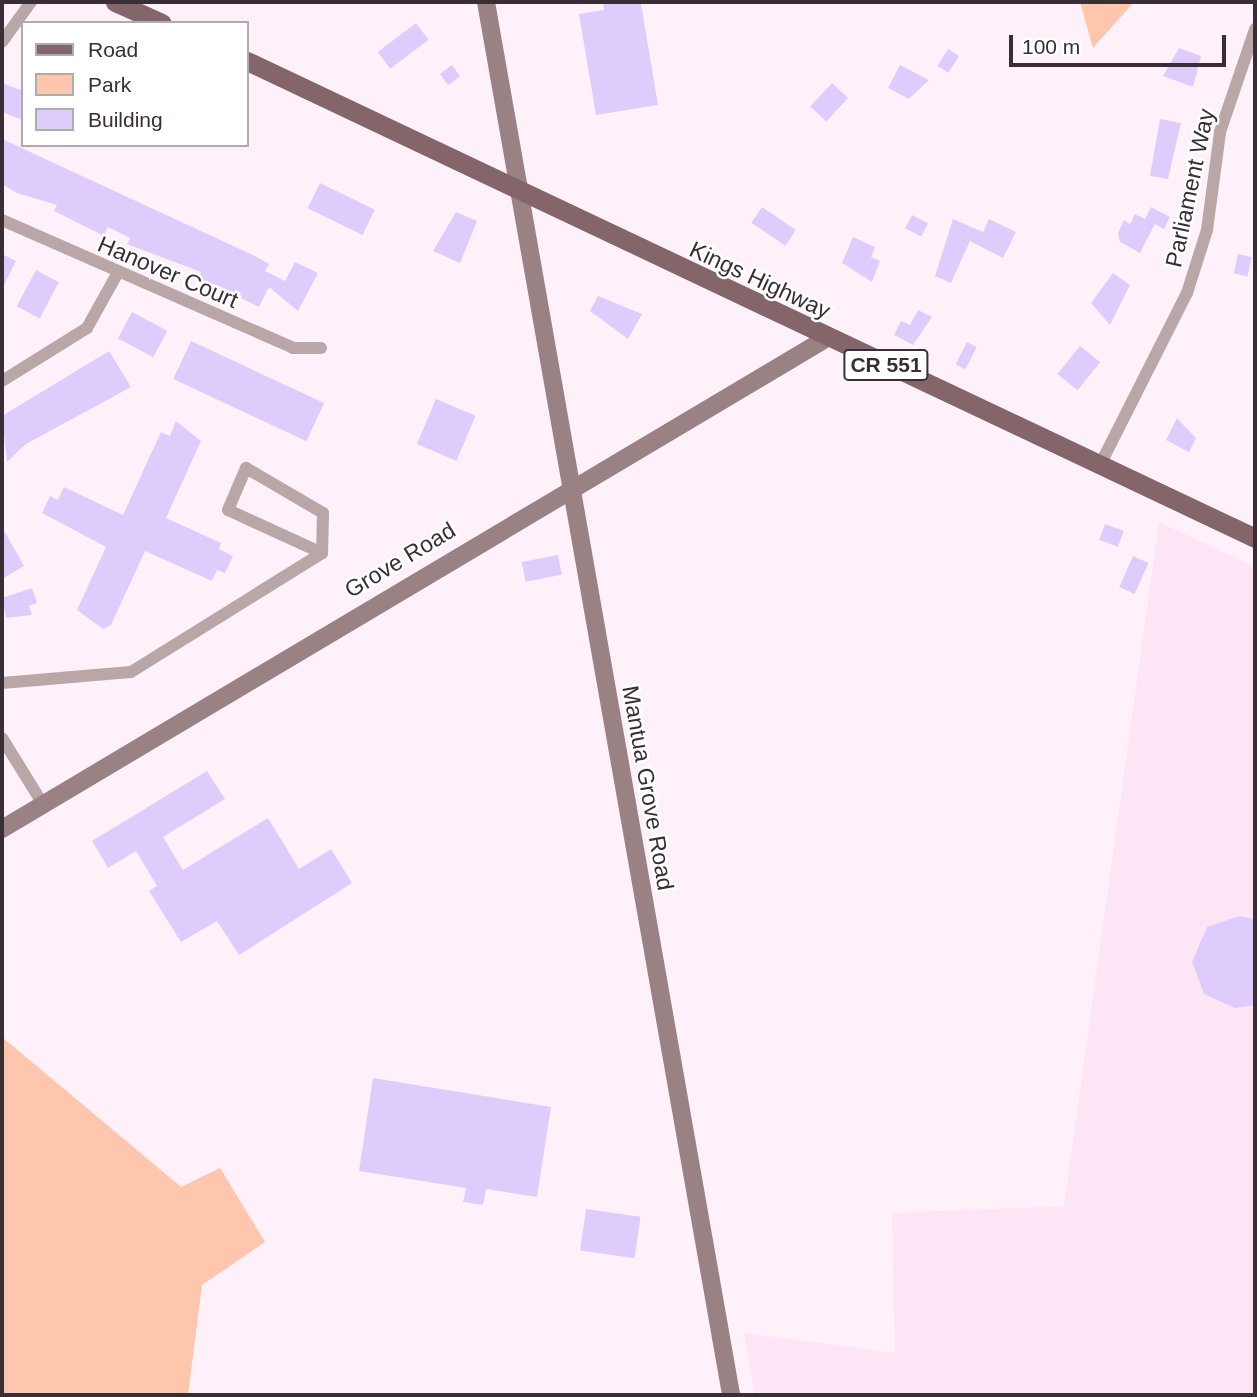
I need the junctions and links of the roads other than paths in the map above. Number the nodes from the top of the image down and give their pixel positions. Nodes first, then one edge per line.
1 (31, 2) edge
2 (115, 2) edge
3 (486, 2) edge
4 (158, 21) edge
5 (1255, 29) edge
6 (2, 42) edge
7 (248, 61) edge
8 (518, 188) junction
9 (2, 220) edge
10 (117, 274) junction
11 (827, 338) junction
12 (321, 348) dead end
13 (2, 380) edge
14 (1100, 465) junction
15 (572, 486) junction
16 (1255, 538) edge
17 (322, 553) junction
18 (2, 682) edge
19 (2, 738) edge
20 (43, 804) junction
21 (2, 829) edge
22 (732, 1395) edge

1 - 6 street
2 - 4 main road
3 - 8 main road, Mantua Grove Road
5 - 14 street, Parliament Way
7 - 8 main road, Kings Highway / CR 551
8 - 11 main road, Kings Highway / CR 551
8 - 15 main road, Mantua Grove Road
9 - 10 street, Hanover Court
10 - 12 street, Hanover Court
10 - 13 street
11 - 14 main road, Kings Highway / CR 551
11 - 15 main road, Grove Road
14 - 16 main road, Kings Highway / CR 551
15 - 20 main road, Grove Road
15 - 22 main road, Mantua Grove Road
17 - 17 street
17 - 18 street
19 - 20 street
20 - 21 main road, Grove Road

